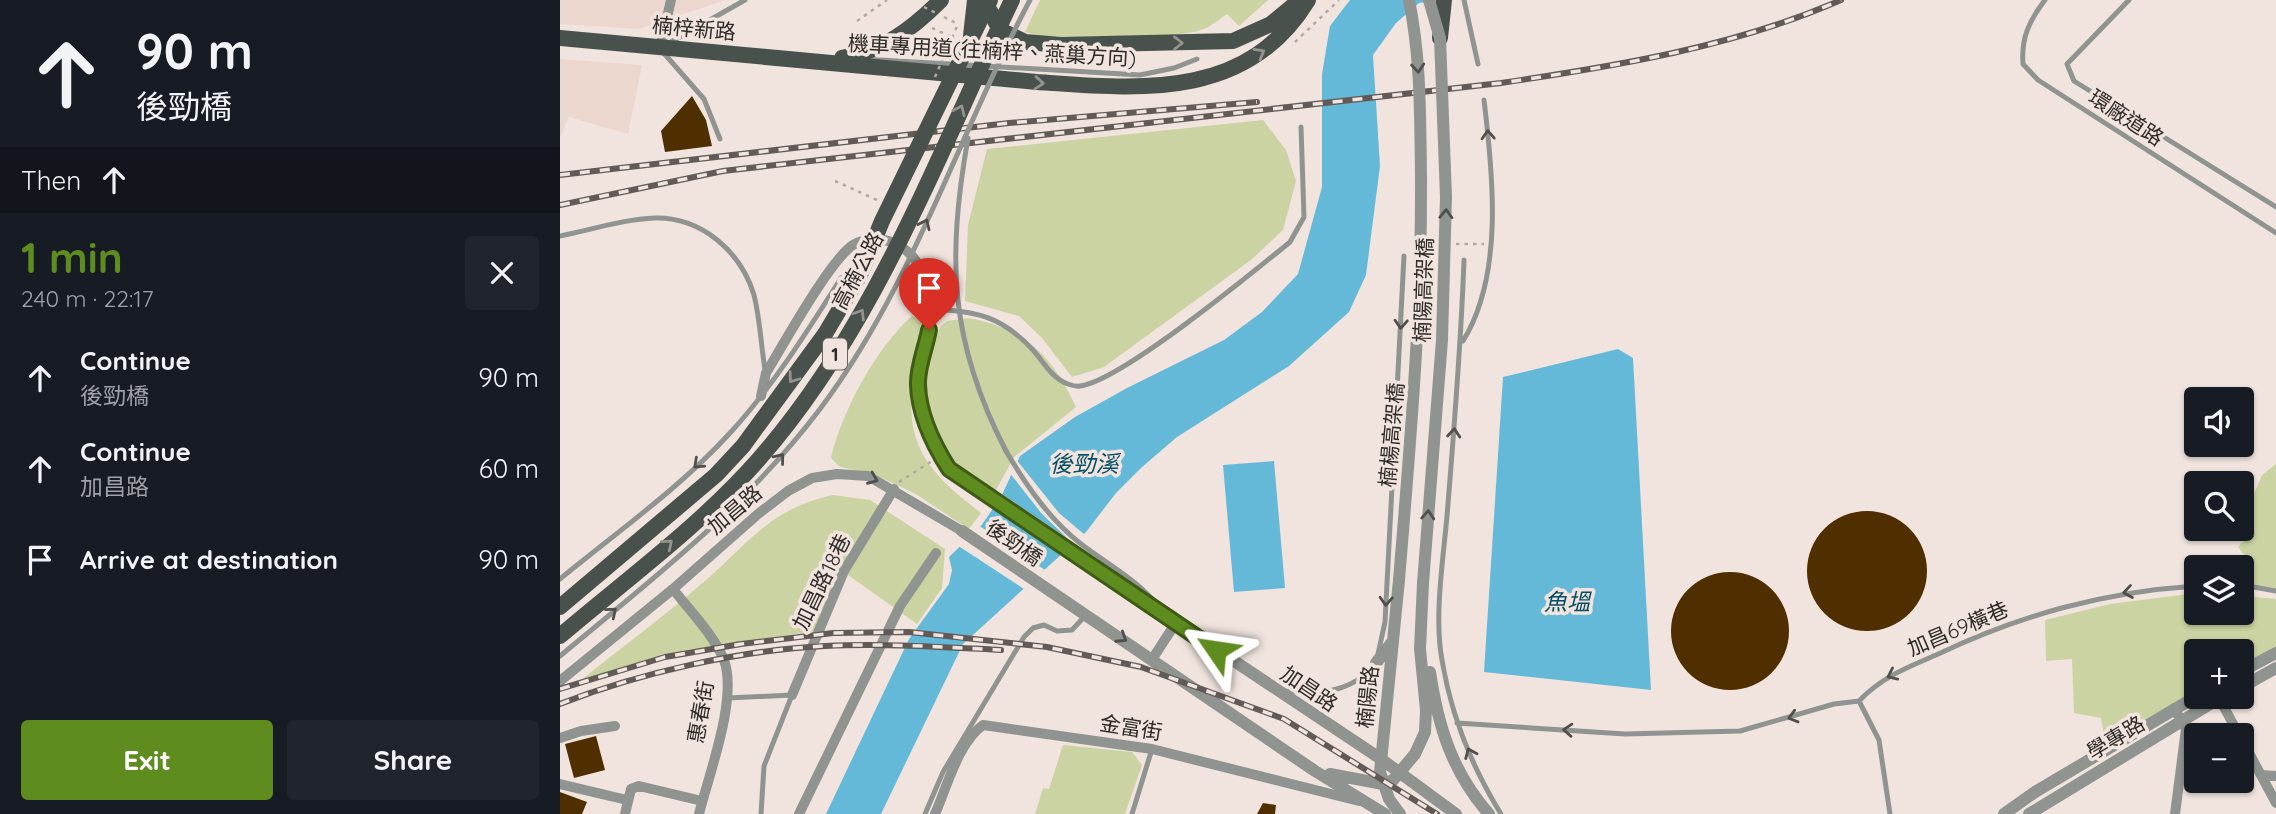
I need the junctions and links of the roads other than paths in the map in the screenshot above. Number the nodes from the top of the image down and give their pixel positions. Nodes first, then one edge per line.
1 (671, 0) edge
2 (745, 0) edge
3 (941, 0) edge
4 (975, 0) edge
5 (984, 0) edge
6 (990, 0) edge
7 (1012, 0) edge
8 (1030, 0) edge
9 (1300, 0) edge
10 (1308, 0) edge
11 (1409, 0) edge
12 (1429, 0) edge
13 (1444, 0) edge
14 (1464, 0) edge
15 (2045, 0) edge
16 (2129, 0) edge
17 (971, 36) junction
18 (560, 38) edge
19 (1440, 38) junction
20 (660, 48) junction
21 (1197, 60) dead end
22 (825, 61) junction
23 (1478, 64) dead end
24 (1484, 100) dead end
25 (1301, 127) dead end
26 (970, 128) junction
27 (720, 139) dead end
28 (2276, 207) edge
29 (2276, 233) edge
30 (560, 236) edge
31 (1404, 256) dead end
32 (1464, 260) dead end
33 (841, 278) dead end
34 (932, 309) junction
35 (1461, 344) junction
36 (766, 373) junction
37 (761, 396) junction
38 (894, 489) junction
39 (978, 490) joint
40 (962, 531) joint
41 (1068, 552) joint
42 (936, 554) dead end
43 (560, 579) edge
44 (1399, 580) joint
45 (1423, 583) junction
46 (2184, 587) edge
47 (2254, 587) edge
48 (673, 589) junction
49 (2276, 591) edge
50 (560, 607) edge
51 (1085, 615) junction
52 (1174, 624) junction
53 (560, 636) edge
54 (1394, 641) junction
55 (2276, 653) edge
56 (560, 656) edge
57 (1153, 658) junction
58 (1376, 663) junction
59 (2254, 665) edge
60 (2276, 668) edge
61 (2254, 680) edge
62 (560, 681) edge
63 (1278, 690) junction
64 (792, 695) junction
65 (726, 698) junction
66 (1859, 701) junction
67 (2185, 709) edge
68 (2193, 709) edge
69 (2179, 715) junction
70 (1457, 723) junction
71 (615, 726) dead end
72 (560, 738) edge
73 (1152, 749) junction
74 (1381, 759) junction
75 (2254, 762) edge
76 (1315, 771) junction
77 (1400, 773) junction
78 (2261, 775) junction
79 (2276, 776) edge
80 (560, 784) edge
81 (1383, 785) junction
82 (627, 800) junction
83 (702, 801) junction
84 (2276, 803) edge
85 (1367, 809) edge
86 (625, 814) edge
87 (699, 814) edge
88 (761, 814) edge
89 (799, 814) edge
90 (925, 814) edge
91 (935, 814) edge
92 (1132, 814) edge
93 (1385, 814) edge
94 (1400, 814) edge
95 (1456, 814) edge
96 (1489, 814) edge
97 (1501, 814) edge
98 (1891, 814) edge
99 (2004, 814) edge
100 (2029, 814) edge
101 (2175, 814) edge

1 - 20 street
2 - 20 lane
3 - 22 main road
4 - 17 main road
5 -> 9 main road
6 - 17 main road, 1, bridge
53 -> 7 main road, 高楠公路 / 1, bridge
8 - 26 lane, bridge
22 -> 10 main road
11 -> 44 street, 楠楊高架橋, bridge
12 - 19 street, 楠陽高架橋, bridge
13 - 19 main road
14 - 23 lane
15 - 29 lane, 環廠道路
16 - 28 lane
17 -> 50 main road, 高楠公路 / 1, bridge
18 - 20 main road, 楠梓新路
45 -> 19 street, 楠陽高架橋, bridge
20 - 22 main road, 楠梓新路
20 - 27 lane
21 - 22 lane, 機車專用道(往楠梓、燕巢方向)
35 -> 24 lane
25 - 34 lane
26 - 52 lane, bridge
56 -> 26 lane, bridge
30 - 36 lane
31 -> 58 lane
32 - 35 lane
33 - 37 lane
34 - 36 street
34 - 39 street
70 -> 35 lane
36 - 37 street
37 -> 43 lane
38 - 40 street, 加昌路
48 -> 38 street, 加昌路
38 - 64 street, 加昌路18巷
39 - 41 street, 後勁橋
40 - 51 street, 後勁橋
41 - 52 street, 加昌路
42 - 89 street
44 - 54 street, 楠陽路
45 - 77 street
45 - 96 street
46 -> 66 lane, 加昌69橫巷
47 - 49 lane
48 - 62 street, 加昌路
48 - 65 street, 惠春街
51 -> 57 street
51 - 90 lane
52 - 57 street
52 - 63 street, 加昌路
54 - 58 street
54 - 74 street, 楠陽路
55 - 59 street
57 - 76 street
58 - 63 lane
60 - 61 street
63 - 74 street, 加昌路
64 - 65 lane
64 - 88 lane
65 - 83 street, 惠春街
66 -> 70 lane
66 - 98 lane
67 - 69 street, 學專路
68 - 69 street, 學專路
69 - 99 street, 學專路
69 - 100 street, 學專路
69 - 101 street
97 -> 70 lane
71 - 72 street
73 - 85 street, 金富街
73 - 91 street, 金富街
73 - 92 lane
74 - 77 street, 加昌路
74 - 81 street, 楠陽路
75 - 78 street
76 - 81 street
76 - 85 street
77 - 81 street
77 - 95 street, 加昌路
78 - 79 street
78 - 84 street
80 - 82 street
81 - 94 street, 楠陽路
82 - 83 street
82 - 86 street
83 - 87 street, 惠春街
85 - 93 street

